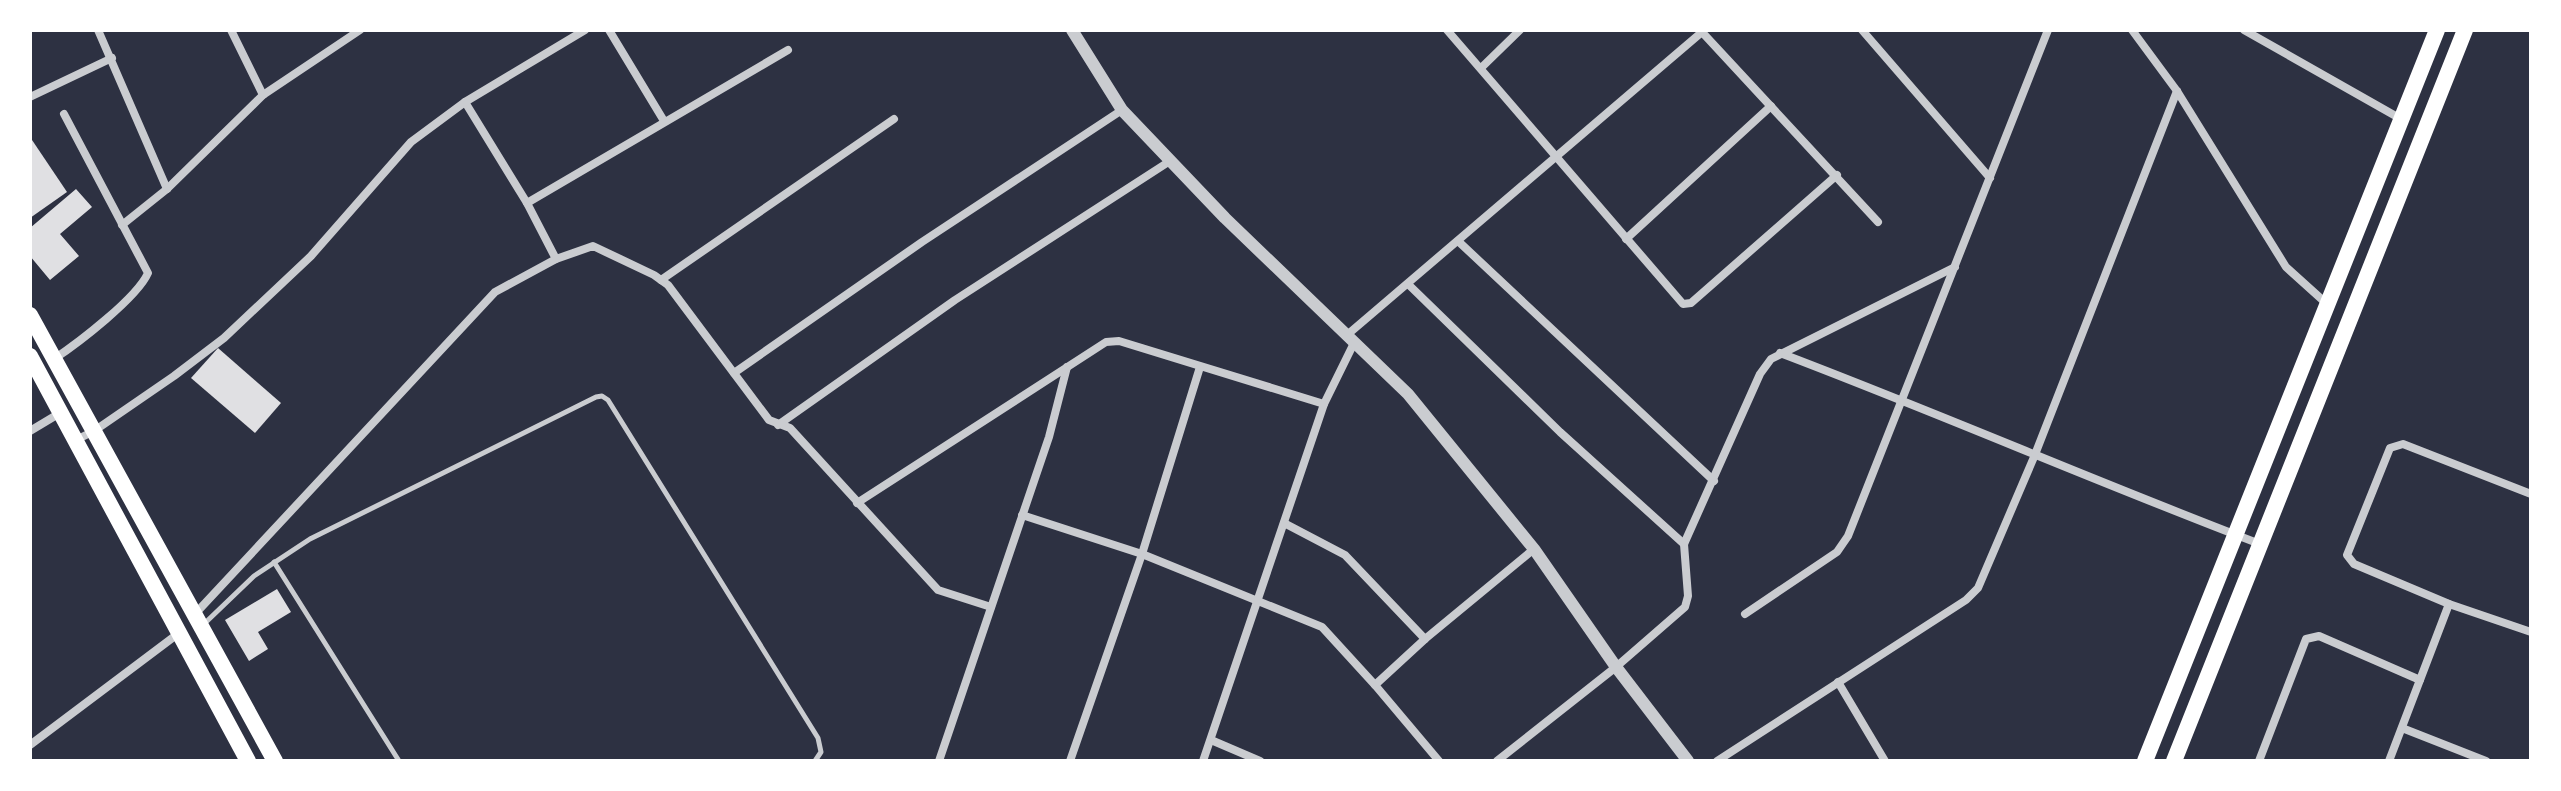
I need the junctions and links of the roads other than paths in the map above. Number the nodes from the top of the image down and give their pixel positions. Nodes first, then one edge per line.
1 (98, 30) edge
2 (231, 30) edge
3 (360, 30) edge
4 (585, 30) edge
5 (609, 30) edge
6 (1072, 30) edge
7 (1447, 30) edge
8 (1520, 30) edge
9 (1862, 30) edge
10 (2048, 30) edge
11 (2132, 30) edge
12 (2244, 30) edge
13 (2437, 30) edge
14 (2465, 30) edge
15 (1702, 31) edge
16 (788, 50) dead end
17 (112, 58) junction
18 (1481, 68) junction
19 (2177, 91) junction
20 (263, 95) junction
21 (30, 97) edge
22 (465, 102) junction
23 (1771, 106) junction
24 (1122, 110) junction
25 (64, 114) dead end
26 (894, 119) dead end
27 (2401, 119) junction
28 (664, 121) junction
29 (1556, 159) junction
30 (1170, 161) junction
31 (1837, 175) junction
32 (1990, 178) junction
33 (167, 189) junction
34 (527, 203) junction
35 (1878, 222) dead end
36 (122, 225) junction
37 (1626, 239) junction
38 (1458, 241) junction
39 (556, 259) junction
40 (1955, 267) junction
41 (661, 280) junction
42 (1409, 285) junction
43 (2328, 304) junction
44 (30, 315) edge
45 (1350, 339) junction
46 (1780, 353) junction
47 (30, 356) edge
48 (54, 359) junction
49 (1067, 367) junction
50 (1200, 367) junction
51 (734, 373) junction
52 (1902, 400) junction
53 (1324, 404) junction
54 (61, 413) junction
55 (778, 425) junction
56 (30, 431) edge
57 (94, 431) junction
58 (76, 440) junction
59 (2034, 457) junction
60 (1714, 481) junction
61 (2531, 494) edge
62 (857, 503) junction
63 (1022, 515) junction
64 (1284, 523) junction
65 (2235, 534) junction
66 (1684, 544) junction
67 (2261, 544) junction
68 (1534, 549) junction
69 (1142, 554) junction
70 (274, 562) junction
71 (1258, 600) junction
72 (2449, 604) junction
73 (991, 607) junction
74 (1745, 614) dead end
75 (198, 620) junction
76 (180, 632) junction
77 (2531, 632) edge
78 (1425, 639) junction
79 (1616, 667) junction
80 (2420, 680) junction
81 (1838, 682) junction
82 (1375, 685) junction
83 (2402, 728) junction
84 (1211, 740) junction
85 (30, 745) edge
86 (248, 761) edge
87 (275, 761) edge
88 (399, 761) edge
89 (815, 761) edge
90 (939, 761) edge
91 (1070, 761) edge
92 (1203, 761) edge
93 (1260, 761) edge
94 (1439, 761) edge
95 (1497, 761) edge
96 (1688, 761) edge
97 (1717, 761) edge
98 (1885, 761) edge
99 (2145, 761) edge
100 (2174, 761) edge
101 (2259, 761) edge
102 (2389, 761) edge
103 (2486, 761) edge

1 - 17 street
2 - 20 street
3 - 20 street
4 - 22 street
5 - 28 street
6 - 24 street
7 - 18 street
8 - 18 street
9 - 32 street
10 - 32 street
11 - 19 street
12 - 27 street
13 - 27 main road
14 - 67 main road
15 - 23 street
15 - 29 street
16 - 28 street
17 - 21 street
17 - 33 street
18 - 29 street
19 - 43 street
19 - 59 street
20 - 33 street
22 - 34 street
22 - 57 street
23 - 31 street
23 - 37 street
24 - 30 street
24 - 51 street
25 - 36 street
26 - 41 street
27 - 43 main road
28 - 34 street
29 - 37 street
29 - 38 street
30 - 45 street
30 - 55 street
31 - 35 street
31 - 37 street
32 - 40 street
33 - 36 street
34 - 39 street
36 - 48 street
38 - 42 street
38 - 60 street
39 - 41 street
39 - 75 street
40 - 46 street
40 - 52 street
41 - 51 street
42 - 45 street
42 - 66 street
43 - 65 main road
44 - 48 main road
45 - 53 street
45 - 68 street
46 - 52 street
46 - 60 street
47 - 54 main road
48 - 57 main road
49 - 50 street
49 - 62 street
49 - 63 street
50 - 53 street
50 - 69 street
51 - 55 street
52 - 59 street
52 - 74 street
53 - 64 street
54 - 56 street
54 - 58 main road
55 - 62 street
57 - 58 street
57 - 75 main road
58 - 76 main road
59 - 65 street
59 - 81 street
60 - 66 street
61 - 72 street
62 - 73 street
63 - 69 street
63 - 73 street
64 - 71 street
64 - 78 street
65 - 67 street
65 - 99 main road
66 - 79 street
67 - 100 main road
68 - 78 street
68 - 79 street
69 - 71 street
69 - 91 street
70 - 75 lane
70 - 88 lane
70 - 89 lane
71 - 82 street
71 - 84 street
72 - 77 street
72 - 80 street
73 - 90 street
75 - 87 main road
76 - 85 street
76 - 86 main road
78 - 82 street
79 - 95 street
79 - 96 street
80 - 83 street
80 - 101 street
81 - 97 street
81 - 98 street
82 - 94 street
83 - 102 street
83 - 103 street
84 - 92 street
84 - 93 street

